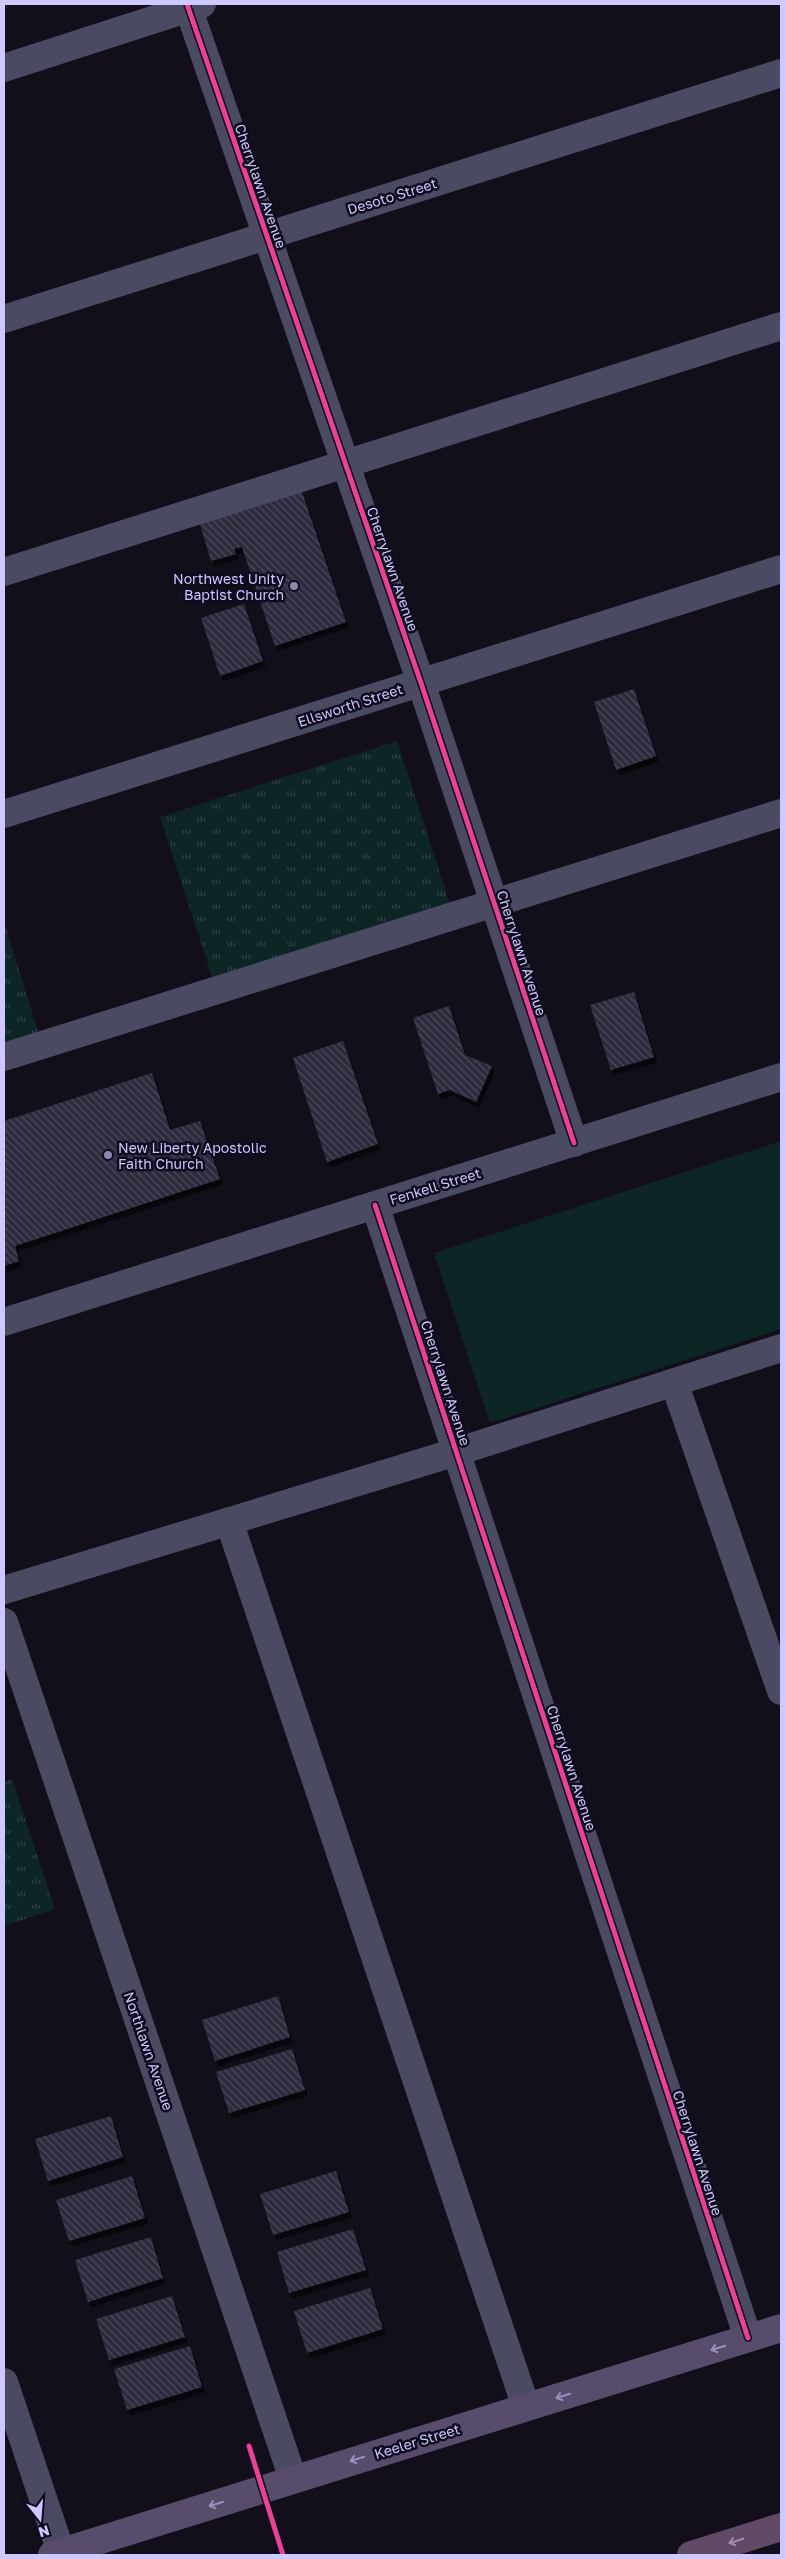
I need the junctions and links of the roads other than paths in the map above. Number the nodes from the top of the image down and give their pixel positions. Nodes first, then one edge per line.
1 (192, 5) edge
2 (4, 68) edge
3 (781, 73) edge
4 (266, 236) junction
5 (4, 319) edge
6 (781, 326) edge
7 (345, 464) junction
8 (781, 569) edge
9 (4, 572) edge
10 (421, 683) junction
11 (781, 812) edge
12 (4, 814) edge
13 (494, 903) junction
14 (4, 1057) edge
15 (781, 1077) edge
16 (574, 1143) junction
17 (375, 1205) junction
18 (4, 1322) edge
19 (781, 1348) edge
20 (674, 1382) junction
21 (456, 1452) junction
22 (229, 1521) junction
23 (4, 1590) edge
24 (4, 1622) edge
25 (781, 1691) edge
26 (781, 2328) edge
27 (748, 2338) junction
28 (4, 2382) edge
29 (526, 2407) junction
30 (293, 2480) junction
31 (781, 2527) edge
32 (57, 2554) edge
33 (691, 2555) edge

1 - 2 street
1 - 4 street, Cherrylawn Avenue
3 - 4 street, Desoto Street
4 - 5 street, Desoto Street
4 - 7 street, Cherrylawn Avenue
6 - 7 street
7 - 9 street
7 - 10 street, Cherrylawn Avenue
8 - 10 street, Ellsworth Street
10 - 12 street, Ellsworth Street
10 - 13 street, Cherrylawn Avenue
11 - 13 street
13 - 14 street
13 - 16 street, Cherrylawn Avenue
15 - 16 street, Fenkell Street
16 - 17 street, Fenkell Street
17 - 18 street, Fenkell Street
17 - 21 street, Cherrylawn Avenue
19 - 20 street
20 - 21 street
20 - 25 street
21 - 22 street
21 - 27 street, Cherrylawn Avenue
22 - 23 street
22 - 29 street
24 - 30 street, Northlawn Avenue
26 - 27 main road, Keeler Street
27 -> 29 main road, Keeler Street
28 - 32 street
29 -> 30 main road, Keeler Street
30 -> 32 main road, Keeler Street
31 -> 33 highway

